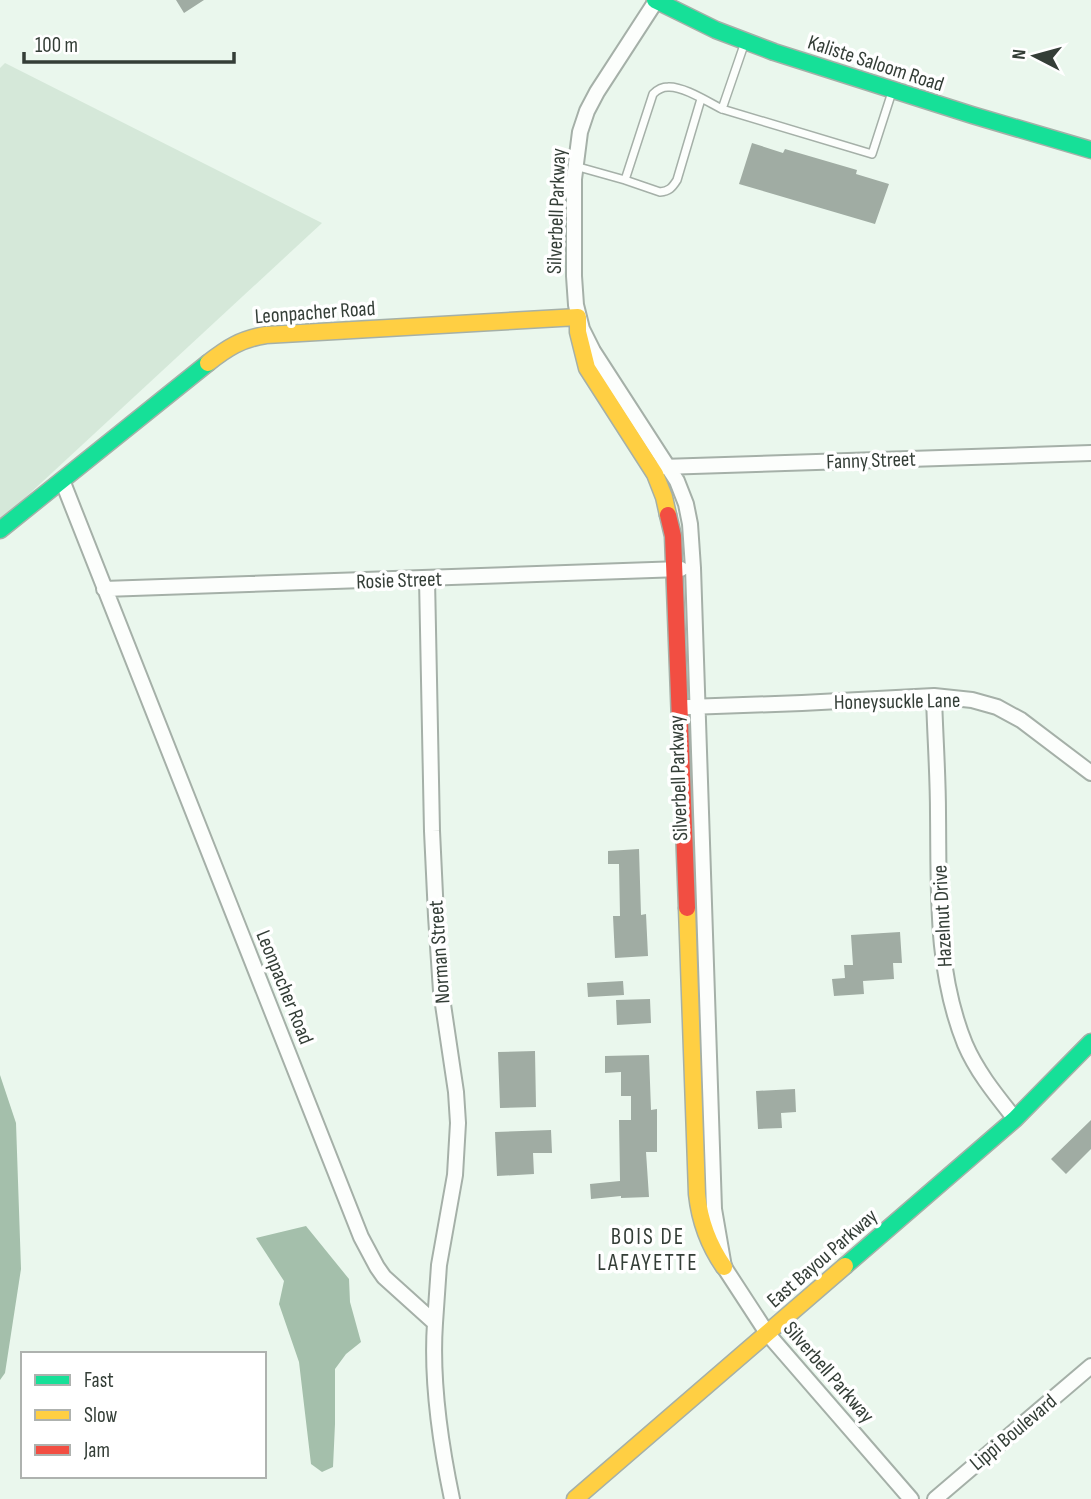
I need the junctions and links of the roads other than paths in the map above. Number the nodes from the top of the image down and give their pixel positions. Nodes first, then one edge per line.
1 (655, 0) edge
2 (745, 41) junction
3 (892, 90) junction
4 (701, 99) junction
5 (722, 109) junction
6 (1090, 146) edge
7 (575, 166) junction
8 (625, 180) junction
9 (578, 317) junction
10 (1091, 453) edge
11 (668, 467) junction
12 (651, 468) junction
13 (62, 480) junction
14 (0, 530) edge
15 (693, 568) junction
16 (674, 569) junction
17 (427, 579) junction
18 (104, 589) junction
19 (934, 696) junction
20 (688, 707) junction
21 (1091, 773) edge
22 (1091, 1042) edge
23 (1015, 1119) junction
24 (724, 1267) joint
25 (435, 1323) junction
26 (767, 1333) junction
27 (1091, 1366) edge
28 (452, 1499) edge
29 (575, 1499) edge
30 (911, 1499) edge
31 (935, 1499) edge

1 - 2 street, Kaliste Saloom Road
1 - 7 street, Silverbell Parkway
2 - 3 street, Kaliste Saloom Road
2 - 5 lane
3 - 5 lane
3 - 6 street, Kaliste Saloom Road
4 - 5 lane
4 - 8 lane
4 - 8 lane
7 - 8 lane
7 - 9 street, Silverbell Parkway
9 - 11 street, Silverbell Parkway
9 - 12 street, Silverbell Parkway
9 - 13 street, Leonpacher Road
10 - 11 street, Fanny Street
11 - 12 street, Fanny Street
11 - 15 street, Silverbell Parkway
12 - 16 street, Silverbell Parkway
13 - 14 street, Leonpacher Road
13 - 18 street, Leonpacher Road
15 - 16 street, Rosie Street
15 - 20 street, Silverbell Parkway
16 - 17 street, Rosie Street
16 - 20 street, Silverbell Parkway
17 - 18 street, Rosie Street
17 - 25 street, Norman Street
18 - 25 street, Leonpacher Road
19 - 20 street, Honeysuckle Lane
19 - 21 street, Honeysuckle Lane
19 - 23 street, Hazelnut Drive
20 - 24 street, Silverbell Parkway
22 - 23 street, East Bayou Parkway
23 - 26 street, East Bayou Parkway
24 - 26 street, Silverbell Parkway
25 - 28 street
26 - 29 street, East Bayou Parkway
26 - 30 street, Silverbell Parkway
27 - 31 street, Lippi Boulevard

